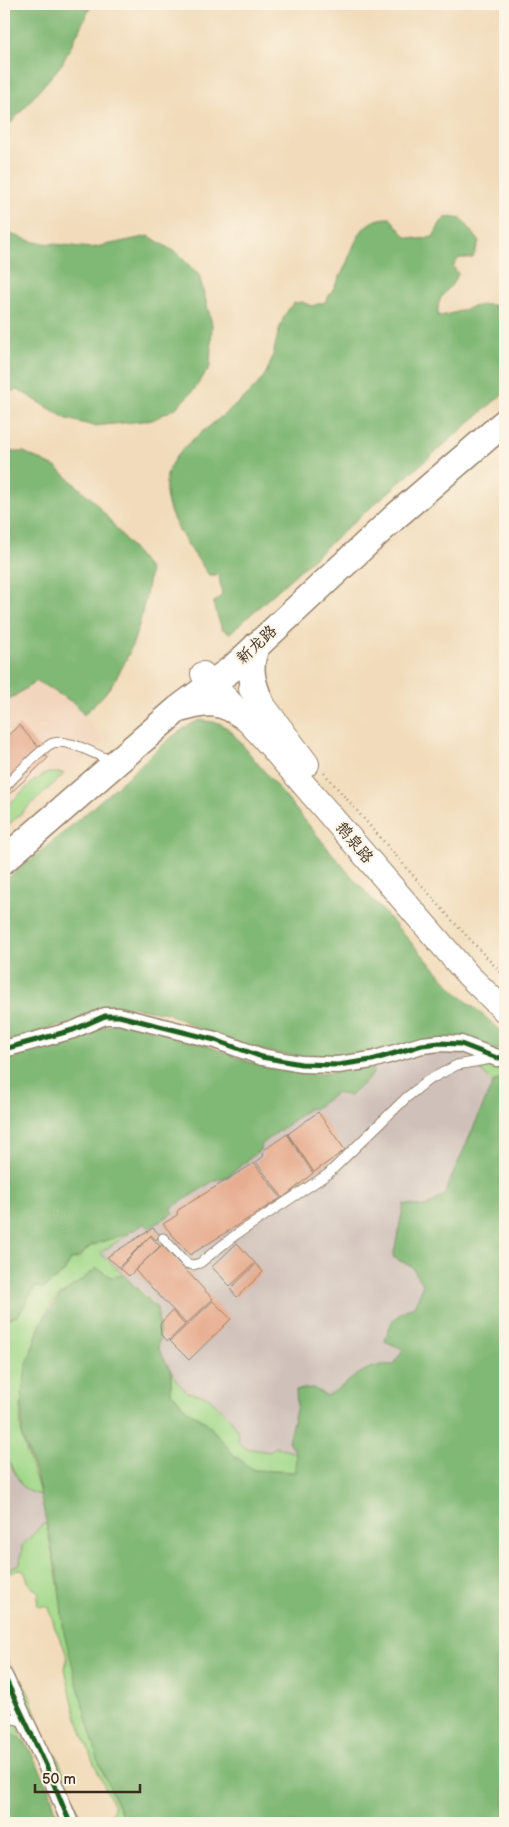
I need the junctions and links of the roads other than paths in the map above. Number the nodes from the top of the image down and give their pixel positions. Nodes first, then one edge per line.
1 (505, 409) edge
2 (505, 422) edge
3 (258, 644) junction
4 (230, 662) junction
5 (207, 679) junction
6 (178, 709) junction
7 (253, 710) junction
8 (105, 758) junction
9 (4, 788) edge
10 (4, 845) edge
11 (4, 860) edge
12 (505, 991) edge
13 (505, 1011) edge
14 (4, 1049) edge
15 (501, 1057) edge
16 (163, 1238) dead end
17 (4, 1676) edge
18 (4, 1716) edge
19 (27, 1722) junction
20 (70, 1823) edge

1 - 4 main road, 新龙路
2 - 3 main road, 新龙路
3 - 4 main road, 新龙路
3 - 7 main road
4 - 5 main road, 新龙路
4 - 7 main road, 鹅泉路
5 - 6 main road, 新龙路
5 - 7 main road, 鹅泉路
5 - 8 main road, 新龙路
6 - 7 main road
6 - 11 main road, 新龙路
7 - 12 main road, 鹅泉路
7 - 13 main road, 鹅泉路
8 - 9 lane
8 - 10 main road, 新龙路
14 - 15 street
15 - 16 lane
17 - 19 street
18 - 19 lane
19 - 20 street

